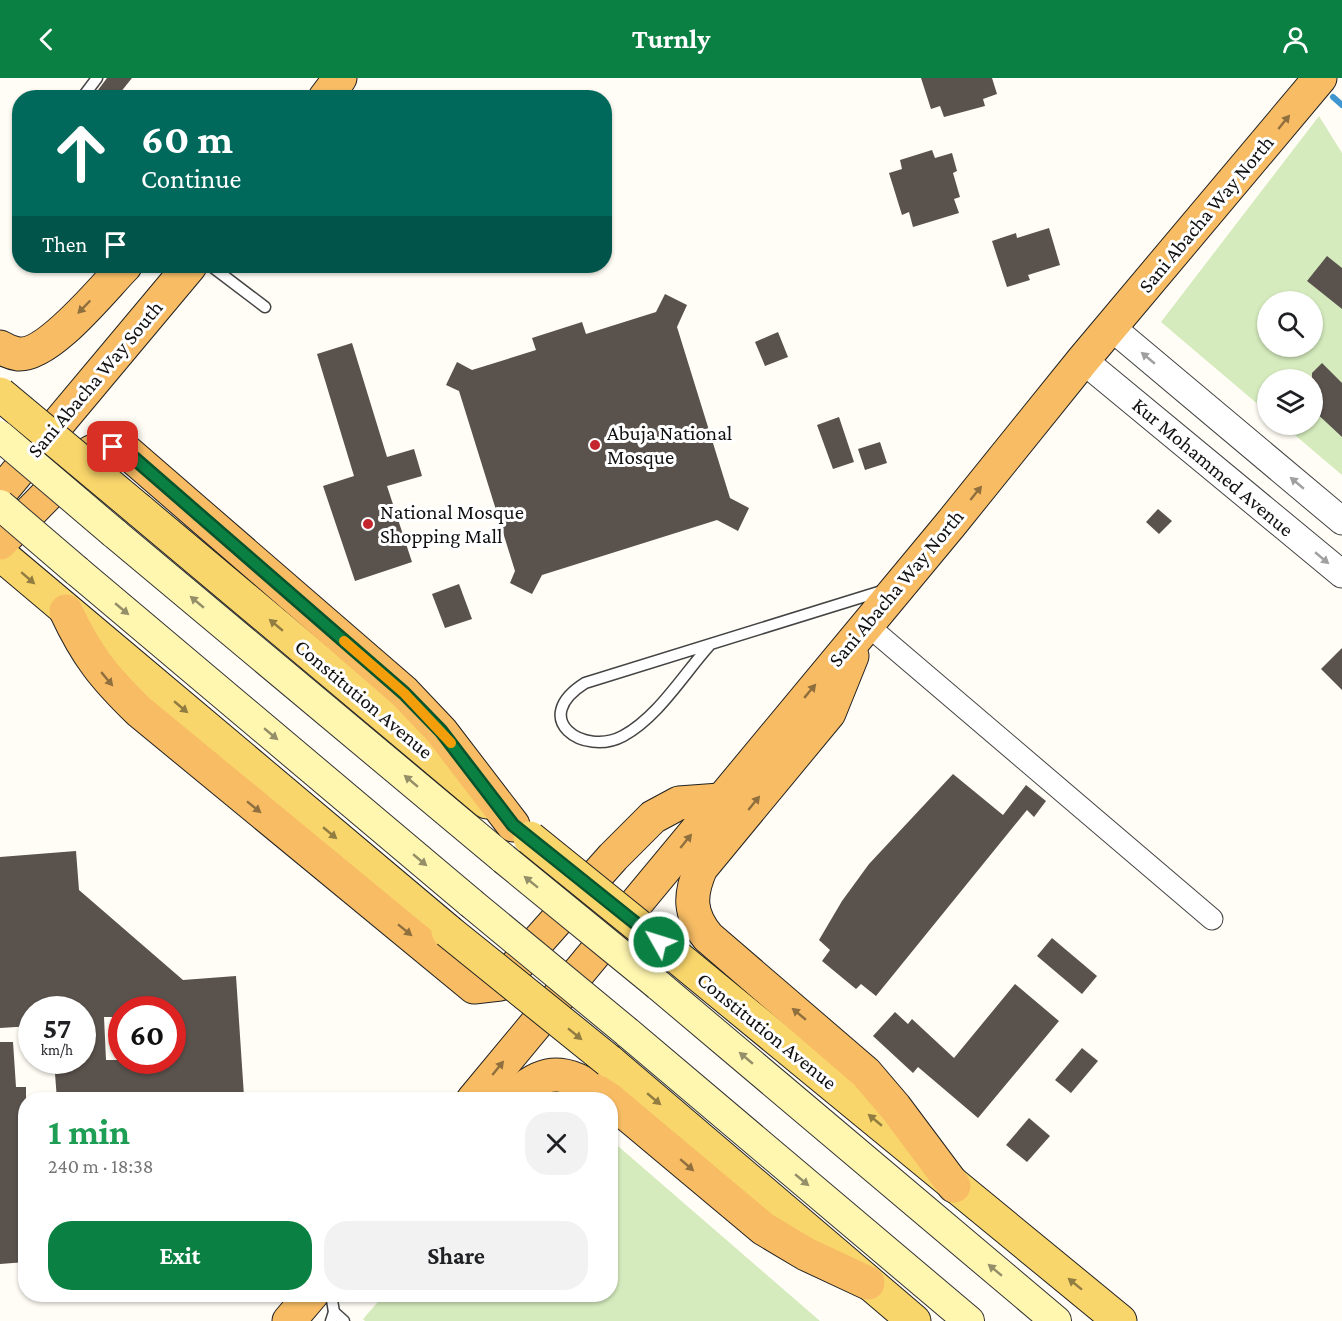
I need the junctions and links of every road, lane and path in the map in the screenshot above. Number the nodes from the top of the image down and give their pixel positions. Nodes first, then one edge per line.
1 (1320, 78) edge
2 (118, 273) edge
3 (184, 273) edge
4 (220, 273) edge
5 (265, 307) dead end
6 (1111, 327) junction
7 (0, 347) edge
8 (1083, 360) junction
9 (0, 394) edge
10 (0, 436) edge
11 (0, 493) edge
12 (0, 505) edge
13 (1342, 521) edge
14 (0, 543) edge
15 (0, 554) edge
16 (1342, 574) edge
17 (897, 587) junction
18 (61, 607) junction
19 (866, 624) junction
20 (709, 646) junction
21 (720, 800) junction
22 (521, 832) junction
23 (1212, 919) dead end
24 (480, 1092) edge
25 (518, 1092) edge
26 (598, 1092) edge
27 (618, 1107) edge
28 (954, 1186) junction
29 (868, 1283) junction
30 (326, 1309) edge
31 (289, 1321) edge
32 (344, 1321) edge
33 (914, 1321) edge
34 (969, 1321) edge
35 (1056, 1321) edge
36 (1120, 1321) edge

6 -> 1 highway, Sani Abacha Way North
2 -> 7 highway
3 - 11 highway, Sani Abacha Way South
4 - 5 lane
6 - 8 highway, Sani Abacha Way North
13 -> 6 street, Kur Mohammed Avenue
8 -> 16 street, Kur Mohammed Avenue
17 -> 8 highway, Sani Abacha Way North
22 -> 9 main road, Constitution Avenue, bridge
35 -> 10 main road, Constitution Avenue, bridge
12 -> 34 main road, bridge
14 - 22 highway
15 -> 18 main road
17 - 19 highway, Sani Abacha Way North
17 - 20 lane
18 -> 21 highway
18 -> 29 main road, bridge
21 -> 19 highway, Sani Abacha Way North
19 - 23 street
28 -> 19 highway
20 - 20 lane
24 -> 21 highway, Sani Abacha Way North
28 -> 22 main road, Constitution Avenue, bridge
25 - 26 highway
27 -> 29 highway
36 -> 28 main road, Constitution Avenue
29 - 33 main road
30 - 31 highway
30 - 32 lane

